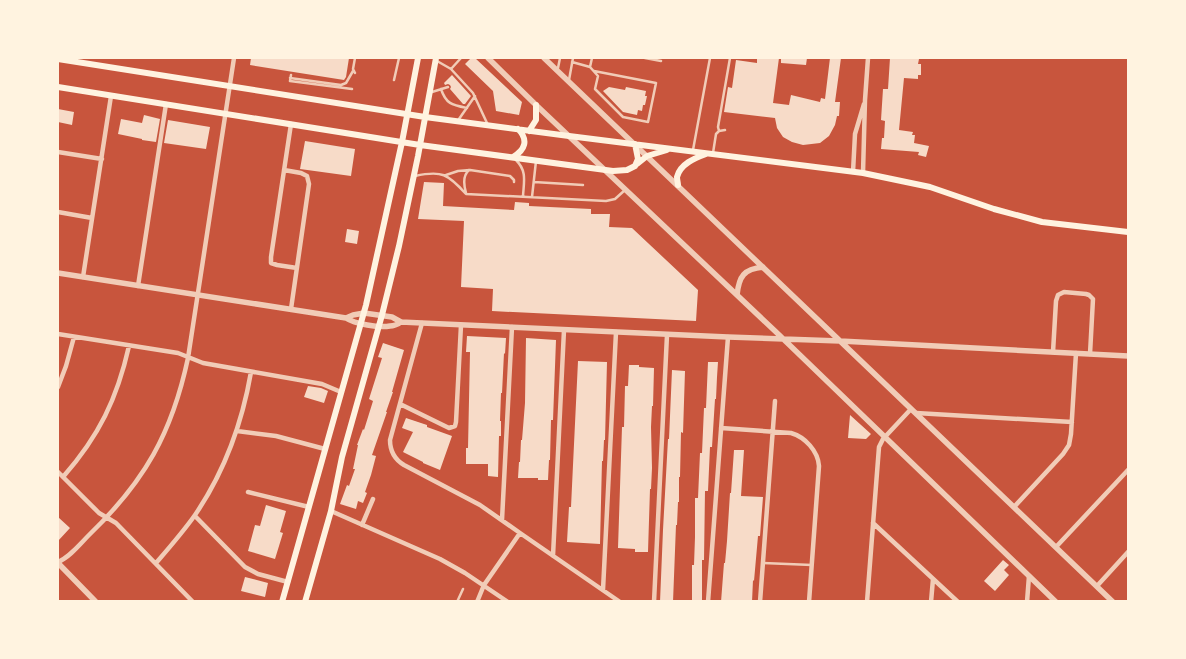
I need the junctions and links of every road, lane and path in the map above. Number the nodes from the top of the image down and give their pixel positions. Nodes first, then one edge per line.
1 (234, 58) edge
2 (355, 58) edge
3 (399, 58) edge
4 (418, 58) edge
5 (461, 58) edge
6 (488, 58) edge
7 (544, 58) edge
8 (560, 58) edge
9 (573, 58) edge
10 (592, 58) edge
11 (645, 58) edge
12 (710, 58) edge
13 (730, 58) edge
14 (868, 58) edge
15 (58, 59) edge
16 (436, 59) edge
17 (661, 61) dead end
18 (572, 62) junction
19 (590, 67) junction
20 (451, 69) junction
21 (557, 70) junction
22 (594, 71) junction
23 (394, 80) dead end
24 (568, 82) junction
25 (230, 86) junction
26 (58, 87) edge
27 (448, 87) dead end
28 (352, 89) dead end
29 (441, 89) junction
30 (430, 92) junction
31 (112, 96) junction
32 (475, 96) junction
33 (865, 100) junction
34 (166, 104) junction
35 (536, 105) junction
36 (467, 108) junction
37 (226, 114) junction
38 (408, 114) junction
39 (425, 117) junction
40 (457, 121) junction
41 (291, 124) junction
42 (488, 126) junction
43 (518, 129) junction
44 (725, 130) dead end
45 (529, 131) junction
46 (719, 131) junction
47 (569, 136) junction
48 (402, 142) junction
49 (635, 144) junction
50 (420, 145) junction
51 (670, 149) junction
52 (58, 152) edge
53 (693, 152) junction
54 (710, 154) junction
55 (647, 156) junction
56 (513, 157) junction
57 (102, 159) junction
58 (536, 160) junction
59 (636, 164) junction
60 (284, 170) junction
61 (470, 170) junction
62 (605, 170) junction
63 (853, 172) junction
64 (863, 173) junction
65 (445, 175) junction
66 (414, 177) junction
67 (514, 182) dead end
68 (534, 182) junction
69 (583, 185) dead end
70 (678, 185) junction
71 (626, 189) junction
72 (466, 194) junction
73 (523, 197) junction
74 (532, 197) junction
75 (58, 212) edge
76 (92, 218) junction
77 (1128, 232) edge
78 (763, 267) junction
79 (297, 268) junction
80 (58, 273) edge
81 (83, 277) junction
82 (138, 286) junction
83 (198, 295) junction
84 (737, 295) junction
85 (291, 309) junction
86 (364, 313) junction
87 (382, 315) junction
88 (346, 318) junction
89 (401, 322) junction
90 (361, 323) junction
91 (422, 323) junction
92 (461, 325) junction
93 (379, 326) junction
94 (512, 327) junction
95 (564, 330) junction
96 (616, 332) junction
97 (58, 334) edge
98 (667, 334) junction
99 (74, 337) junction
100 (728, 337) junction
101 (784, 340) junction
102 (840, 341) junction
103 (129, 346) junction
104 (1053, 352) junction
105 (1076, 353) junction
106 (1090, 354) junction
107 (1128, 356) edge
108 (188, 358) junction
109 (252, 372) junction
110 (58, 387) edge
111 (341, 392) junction
112 (775, 401) dead end
113 (400, 404) junction
114 (914, 411) junction
115 (1072, 422) junction
116 (721, 428) junction
117 (237, 431) junction
118 (773, 431) junction
119 (885, 437) junction
120 (325, 449) junction
121 (1128, 470) edge
122 (58, 472) edge
123 (63, 477) junction
124 (248, 492) dead end
125 (373, 499) dead end
126 (309, 507) junction
127 (1014, 507) junction
128 (331, 511) junction
129 (194, 516) junction
130 (107, 518) junction
131 (502, 520) junction
132 (873, 523) junction
133 (362, 525) junction
134 (520, 533) junction
135 (1056, 547) junction
136 (1128, 552) edge
137 (553, 556) junction
138 (58, 562) edge
139 (763, 562) junction
140 (156, 563) junction
141 (812, 565) junction
142 (1029, 576) junction
143 (933, 579) junction
144 (288, 582) junction
145 (484, 585) junction
146 (1097, 586) junction
147 (462, 589) dead end
148 (602, 590) junction
149 (96, 602) edge
150 (193, 602) edge
151 (282, 602) edge
152 (305, 602) edge
153 (457, 602) edge
154 (477, 602) edge
155 (508, 602) edge
156 (620, 602) edge
157 (654, 602) edge
158 (708, 602) edge
159 (760, 602) edge
160 (809, 602) edge
161 (867, 602) edge
162 (931, 602) edge
163 (958, 602) edge
164 (1027, 602) edge
165 (1056, 602) edge
166 (1113, 602) edge

1 - 25 street
2 - 28 lane
3 - 23 lane
4 - 38 main road
5 - 20 lane
6 - 35 street
7 - 21 street
8 - 21 lane
9 - 18 lane
10 - 19 lane
11 - 17 lane
12 - 53 lane
13 - 46 lane
14 - 33 street
15 - 25 main road
16 - 20 lane
16 - 30 main road
18 - 19 lane
18 - 24 lane
19 - 22 lane
20 - 32 lane
21 - 24 street
22 - 22 lane
24 - 49 street
25 - 37 street
25 - 38 main road
26 - 31 main road
27 - 29 lane
29 - 30 lane
29 - 36 lane
30 - 39 main road
31 - 34 main road
31 - 57 street
32 - 36 lane
32 - 42 lane
33 - 63 street
33 - 64 street
34 - 37 main road
34 - 82 street
35 - 45 main road
35 - 47 street
36 - 40 lane
37 - 41 main road
37 - 83 street
38 - 39 main road
38 - 48 main road
39 - 40 main road
39 - 50 main road
40 - 42 main road
41 - 48 main road
41 - 60 street
42 - 43 main road
43 - 45 main road
43 - 56 main road
44 - 46 lane
45 - 47 main road
46 - 54 lane
47 - 49 main road
47 - 62 street
48 - 50 main road
48 - 86 main road
49 - 51 main road
49 - 55 street
49 - 59 main road
50 - 56 main road
50 - 66 main road
51 - 53 main road
51 - 55 main road
52 - 57 street
53 - 54 main road
54 - 63 main road
54 - 70 main road
55 - 59 main road
55 - 70 street
56 - 58 main road
56 - 73 lane
57 - 76 street
58 - 62 main road
58 - 68 lane
59 - 62 main road
60 - 79 street
60 - 79 street
61 - 65 lane
61 - 67 lane
61 - 72 lane
62 - 71 street
63 - 64 main road
64 - 77 main road
65 - 66 lane
65 - 72 lane
66 - 87 main road
68 - 69 lane
68 - 74 lane
70 - 78 street
71 - 74 lane
71 - 84 street
72 - 73 lane
73 - 74 lane
75 - 76 street
76 - 81 street
78 - 84 street
78 - 102 street
79 - 85 street
80 - 81 street
81 - 82 street
82 - 83 street
83 - 85 street
83 - 108 street
84 - 101 street
85 - 88 street
86 - 87 street
86 - 88 street
86 - 90 main road
87 - 89 street
87 - 93 main road
88 - 90 street
89 - 91 street
89 - 93 street
90 - 93 street
90 - 111 main road
91 - 92 street
91 - 113 street
92 - 94 street
92 - 113 street
93 - 128 main road
94 - 95 street
94 - 131 street
95 - 96 street
95 - 137 street
96 - 98 street
96 - 148 street
97 - 99 street
98 - 100 street
98 - 157 street
99 - 103 street
99 - 110 street
100 - 101 street
100 - 116 street
101 - 102 street
101 - 119 street
102 - 104 street
102 - 114 street
103 - 108 street
103 - 123 street
104 - 105 street
104 - 106 street
105 - 106 street
105 - 115 street
106 - 107 street
108 - 109 street
108 - 130 street
109 - 111 street
109 - 117 street
111 - 120 main road
112 - 118 street
113 - 131 street
114 - 115 street
114 - 119 street
114 - 127 street
115 - 127 street
116 - 118 street
116 - 158 street
117 - 120 street
117 - 129 street
118 - 139 street
118 - 141 street
119 - 132 street
119 - 142 street
120 - 126 main road
121 - 135 street
122 - 123 street
123 - 130 street
124 - 126 street
125 - 133 street
126 - 144 main road
127 - 135 street
128 - 133 street
128 - 152 main road
129 - 140 street
129 - 144 street
130 - 138 street
130 - 140 street
131 - 134 street
132 - 143 street
132 - 161 street
133 - 145 street
134 - 137 street
134 - 145 street
135 - 146 street
136 - 146 street
137 - 148 street
138 - 149 street
139 - 141 lane
139 - 159 street
140 - 150 street
141 - 160 street
142 - 164 street
142 - 165 street
143 - 162 street
143 - 163 street
144 - 151 main road
145 - 154 street
145 - 155 street
146 - 166 street
147 - 153 lane
148 - 156 street

